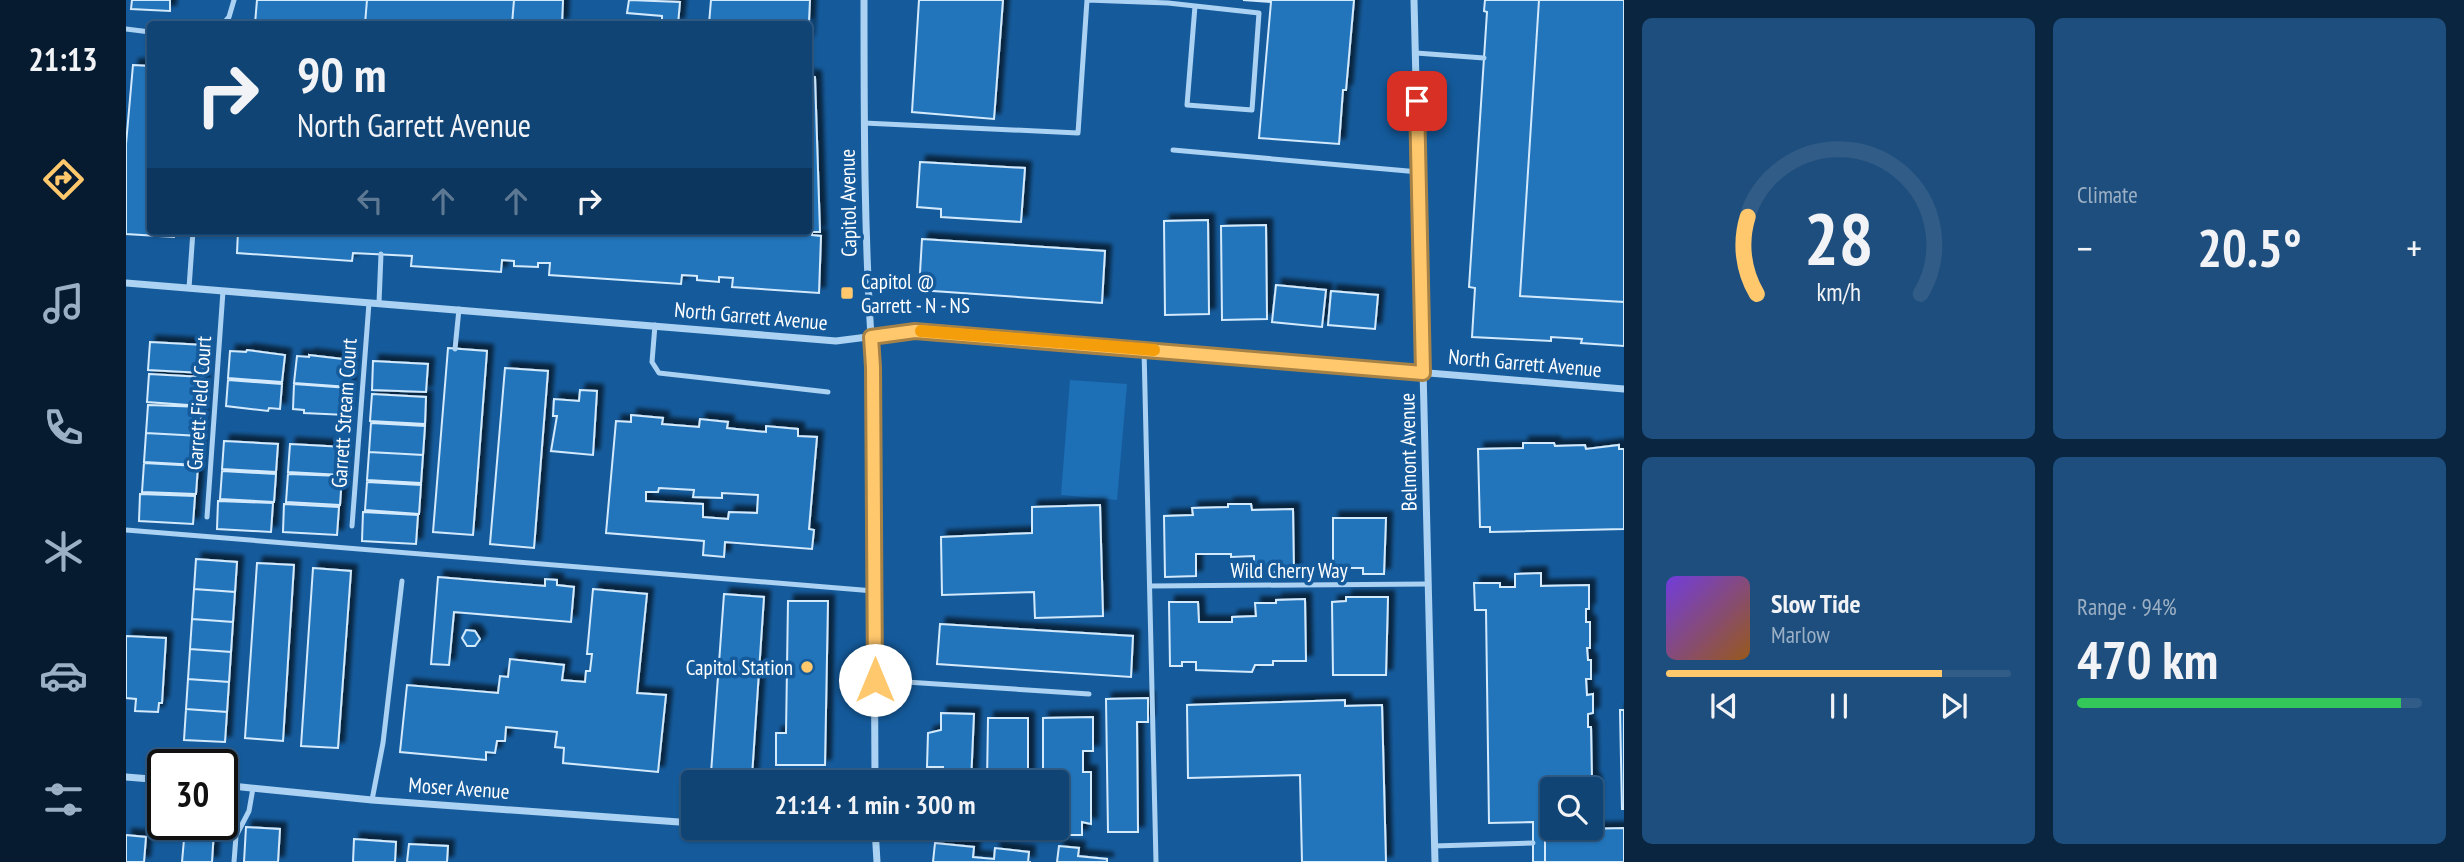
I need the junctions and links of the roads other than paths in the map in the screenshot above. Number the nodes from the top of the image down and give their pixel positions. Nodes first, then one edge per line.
1 (234, 0) edge
2 (864, 0) edge
3 (1087, 0) edge
4 (1415, 0) edge
5 (1195, 6) junction
6 (226, 21) edge
7 (126, 29) edge
8 (147, 32) edge
9 (1416, 53) junction
10 (1484, 58) dead end
11 (864, 122) junction
12 (1173, 150) dead end
13 (1419, 172) junction
14 (193, 235) edge
15 (381, 254) dead end
16 (126, 283) edge
17 (189, 288) junction
18 (223, 291) junction
19 (369, 303) junction
20 (379, 303) junction
21 (459, 309) junction
22 (655, 325) junction
23 (871, 337) junction
24 (455, 349) dead end
25 (1144, 349) junction
26 (1423, 373) junction
27 (1624, 389) edge
28 (828, 392) dead end
29 (207, 517) dead end
30 (352, 526) dead end
31 (126, 530) edge
32 (402, 581) dead end
33 (1429, 584) junction
34 (1150, 586) junction
35 (874, 591) junction
36 (875, 680) junction
37 (1089, 694) dead end
38 (875, 770) edge
39 (126, 777) edge
40 (147, 779) edge
41 (238, 787) edge
42 (253, 788) junction
43 (372, 800) junction
44 (681, 822) edge
45 (876, 840) edge
46 (1533, 844) dead end
47 (1434, 846) junction
48 (234, 862) edge
49 (877, 862) edge
50 (1156, 862) edge
51 (1435, 862) edge

1 - 6 lane
2 - 11 street, Capitol Avenue
3 - 5 lane
3 - 11 lane
4 - 9 street, Belmont Avenue
5 - 5 lane
7 - 8 lane
9 - 10 lane
9 - 13 street, Belmont Avenue
11 - 23 street, Capitol Avenue
12 - 13 lane
13 - 26 street, Belmont Avenue
14 - 17 lane
15 - 20 lane
16 - 17 street, North Garrett Avenue
17 - 18 street, North Garrett Avenue
18 - 19 street, North Garrett Avenue
18 - 29 lane, Garrett Field Court
19 - 20 street, North Garrett Avenue
19 - 30 lane, Garrett Stream Court
20 - 21 street, North Garrett Avenue
21 - 22 street, North Garrett Avenue
21 - 24 lane
22 - 23 street, North Garrett Avenue
22 - 28 lane
23 - 25 street, North Garrett Avenue
23 - 35 street, Capitol Avenue
25 - 26 street, North Garrett Avenue
25 - 34 lane
26 - 27 street, North Garrett Avenue
26 - 33 street, Belmont Avenue
31 - 35 lane
32 - 43 lane
33 - 34 lane, Wild Cherry Way
33 - 47 street, Belmont Avenue
34 - 50 lane
35 - 36 street, Capitol Avenue
36 - 37 lane
36 - 38 street, Capitol Avenue
39 - 40 street
41 - 42 street, Moser Avenue
42 - 43 street, Moser Avenue
42 - 48 lane
43 - 44 street, Moser Avenue
45 - 49 street
46 - 47 lane
47 - 51 street, Belmont Avenue

